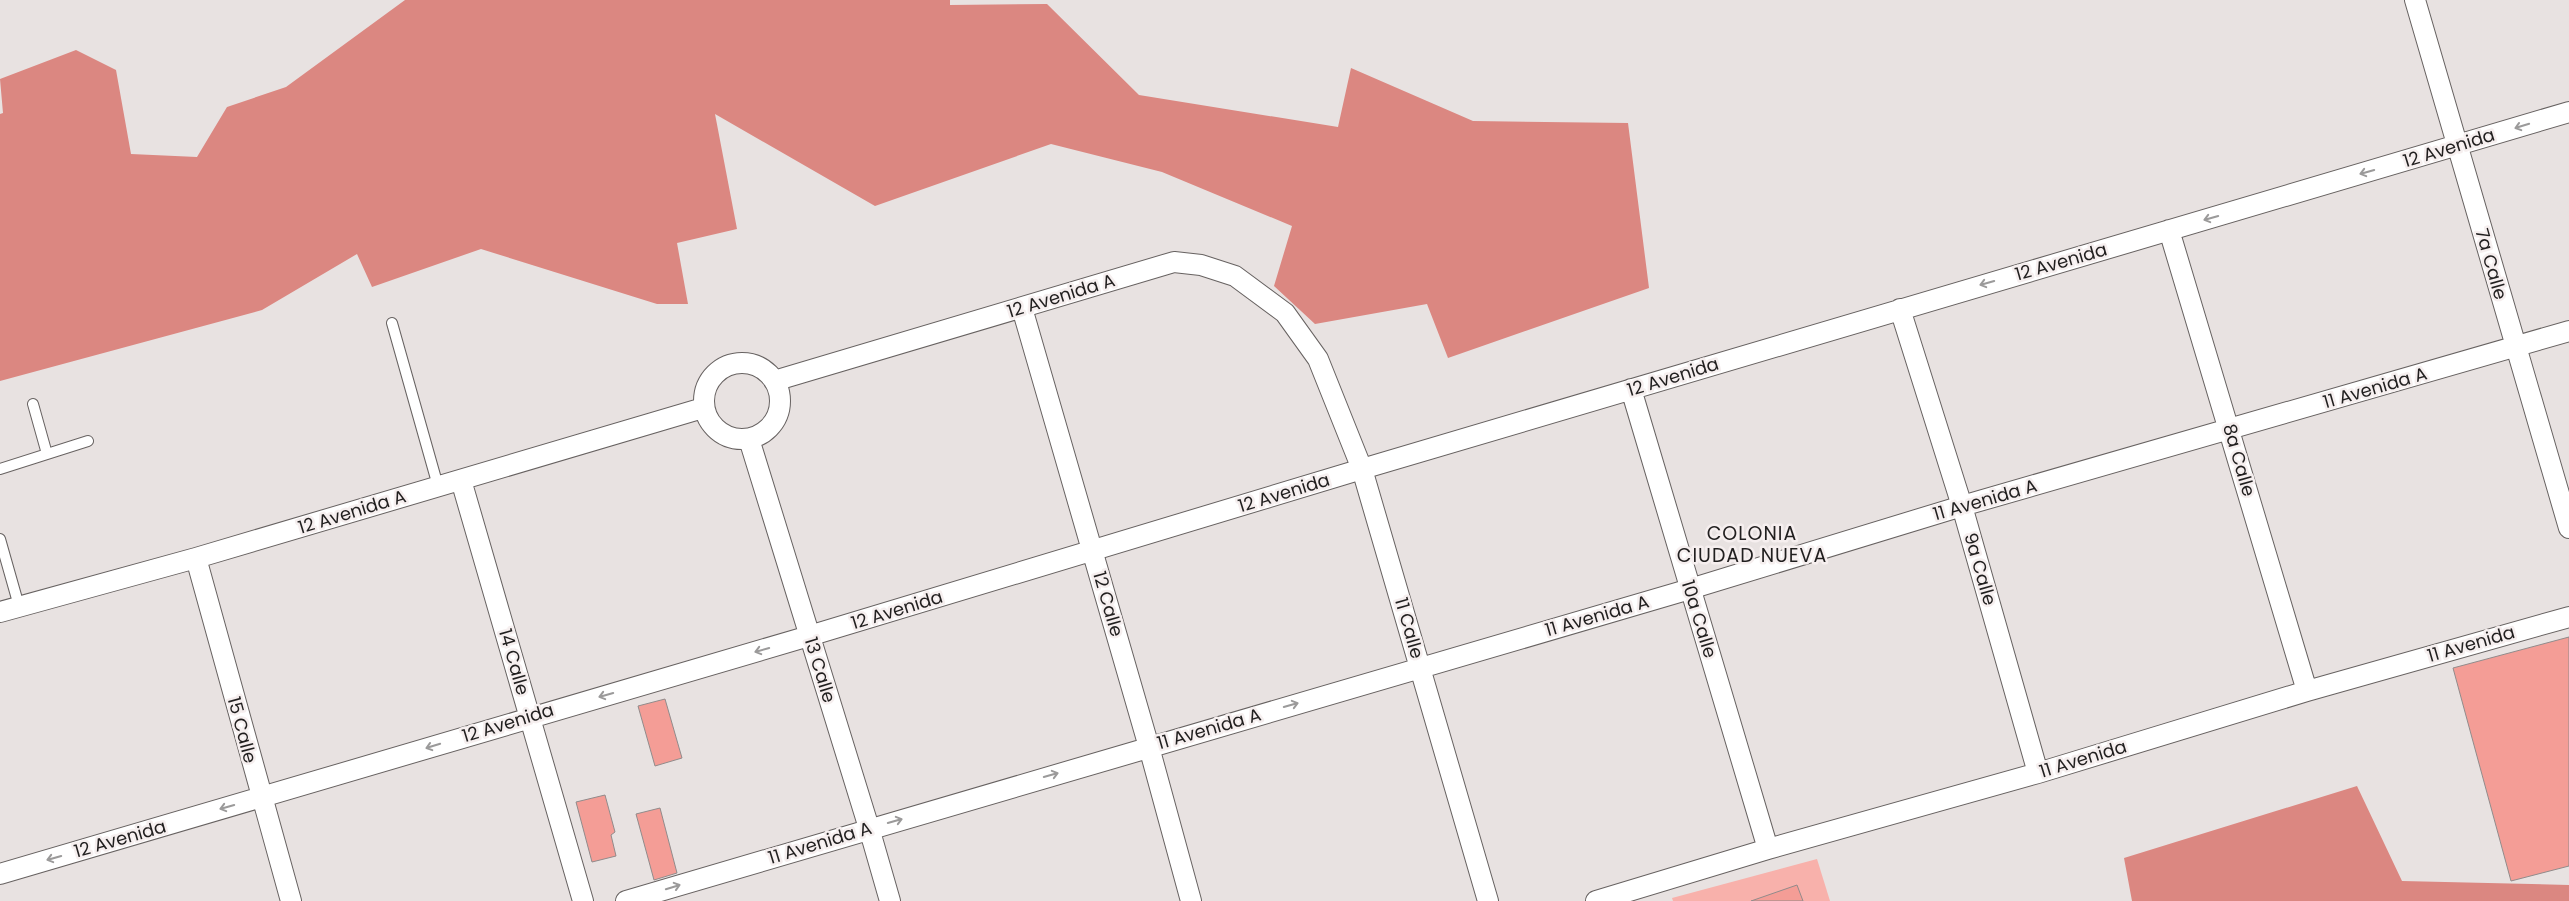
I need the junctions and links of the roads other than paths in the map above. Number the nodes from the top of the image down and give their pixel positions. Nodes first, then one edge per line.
1 (2414, 0) edge
2 (2569, 112) edge
3 (2458, 146) junction
4 (2169, 230) junction
5 (1022, 308) junction
6 (1900, 309) junction
7 (392, 323) dead end
8 (2569, 331) edge
9 (2515, 348) junction
10 (1318, 359) joint
11 (774, 381) junction
12 (1631, 389) junction
13 (33, 404) dead end
14 (703, 408) junction
15 (2230, 429) junction
16 (749, 439) junction
17 (88, 441) dead end
18 (47, 454) junction
19 (0, 467) edge
20 (1362, 469) junction
21 (461, 480) junction
22 (438, 486) junction
23 (1962, 506) junction
24 (2569, 528) edge
25 (0, 539) edge
26 (1093, 551) junction
27 (196, 558) junction
28 (1690, 589) junction
29 (9, 609) edge
30 (2569, 617) edge
31 (809, 636) junction
32 (1420, 667) junction
33 (2307, 691) junction
34 (530, 717) junction
35 (1149, 747) junction
36 (2038, 773) junction
37 (261, 797) junction
38 (870, 828) junction
39 (1768, 849) junction
40 (0, 874) edge
41 (291, 901) edge
42 (583, 901) edge
43 (626, 901) edge
44 (890, 901) edge
45 (1191, 901) edge
46 (1488, 901) edge
47 (1596, 901) edge

1 - 3 street, 7a Calle
2 -> 3 street, 12 Avenida
3 -> 4 street, 12 Avenida
3 - 9 street, 7a Calle
4 -> 6 street, 12 Avenida
4 - 15 street, 8a Calle
5 - 10 street, 12 Avenida A
5 - 11 street, 12 Avenida A
5 - 26 street, 12 Calle
6 - 12 street, 12 Avenida
6 - 23 street, 9a Calle
7 - 22 lane
8 - 9 street, 11 Avenida A
9 - 15 street, 11 Avenida A
9 - 24 street, 7a Calle
10 - 20 street, 11 Calle
11 - 14 street
11 - 16 street
12 - 20 street, 12 Avenida
12 - 28 street, 10a Calle
13 - 18 lane
14 - 16 street
14 - 21 street, 12 Avenida A
15 - 23 street, 11 Avenida A
15 - 33 street, 8a Calle
16 - 31 street, 13 Calle
17 - 18 lane
18 - 19 lane
20 - 26 street, 12 Avenida
20 - 32 street, 11 Calle
21 - 22 street, 12 Avenida A
21 - 34 street, 14 Calle
22 - 27 street, 12 Avenida A
23 - 28 street, 11 Avenida A
23 - 36 street, 9a Calle
25 - 29 lane
26 - 31 street, 12 Avenida
26 - 35 street, 12 Calle
27 - 29 street, 12 Avenida A
27 - 37 street, 15 Calle
28 - 32 street, 11 Avenida A
28 - 39 street, 10a Calle
30 - 33 street, 11 Avenida
31 -> 34 street, 12 Avenida
31 - 38 street, 13 Calle
35 -> 32 street, 11 Avenida A
32 - 46 street, 11 Calle
33 - 36 street, 11 Avenida
34 -> 37 street, 12 Avenida
34 - 42 street, 14 Calle
38 -> 35 street, 11 Avenida A
35 - 45 street, 12 Calle
36 - 39 street, 11 Avenida
37 -> 40 street, 12 Avenida
37 - 41 street, 15 Calle
43 -> 38 street, 11 Avenida A
38 - 44 street, 13 Calle
39 - 47 street, 11 Avenida

